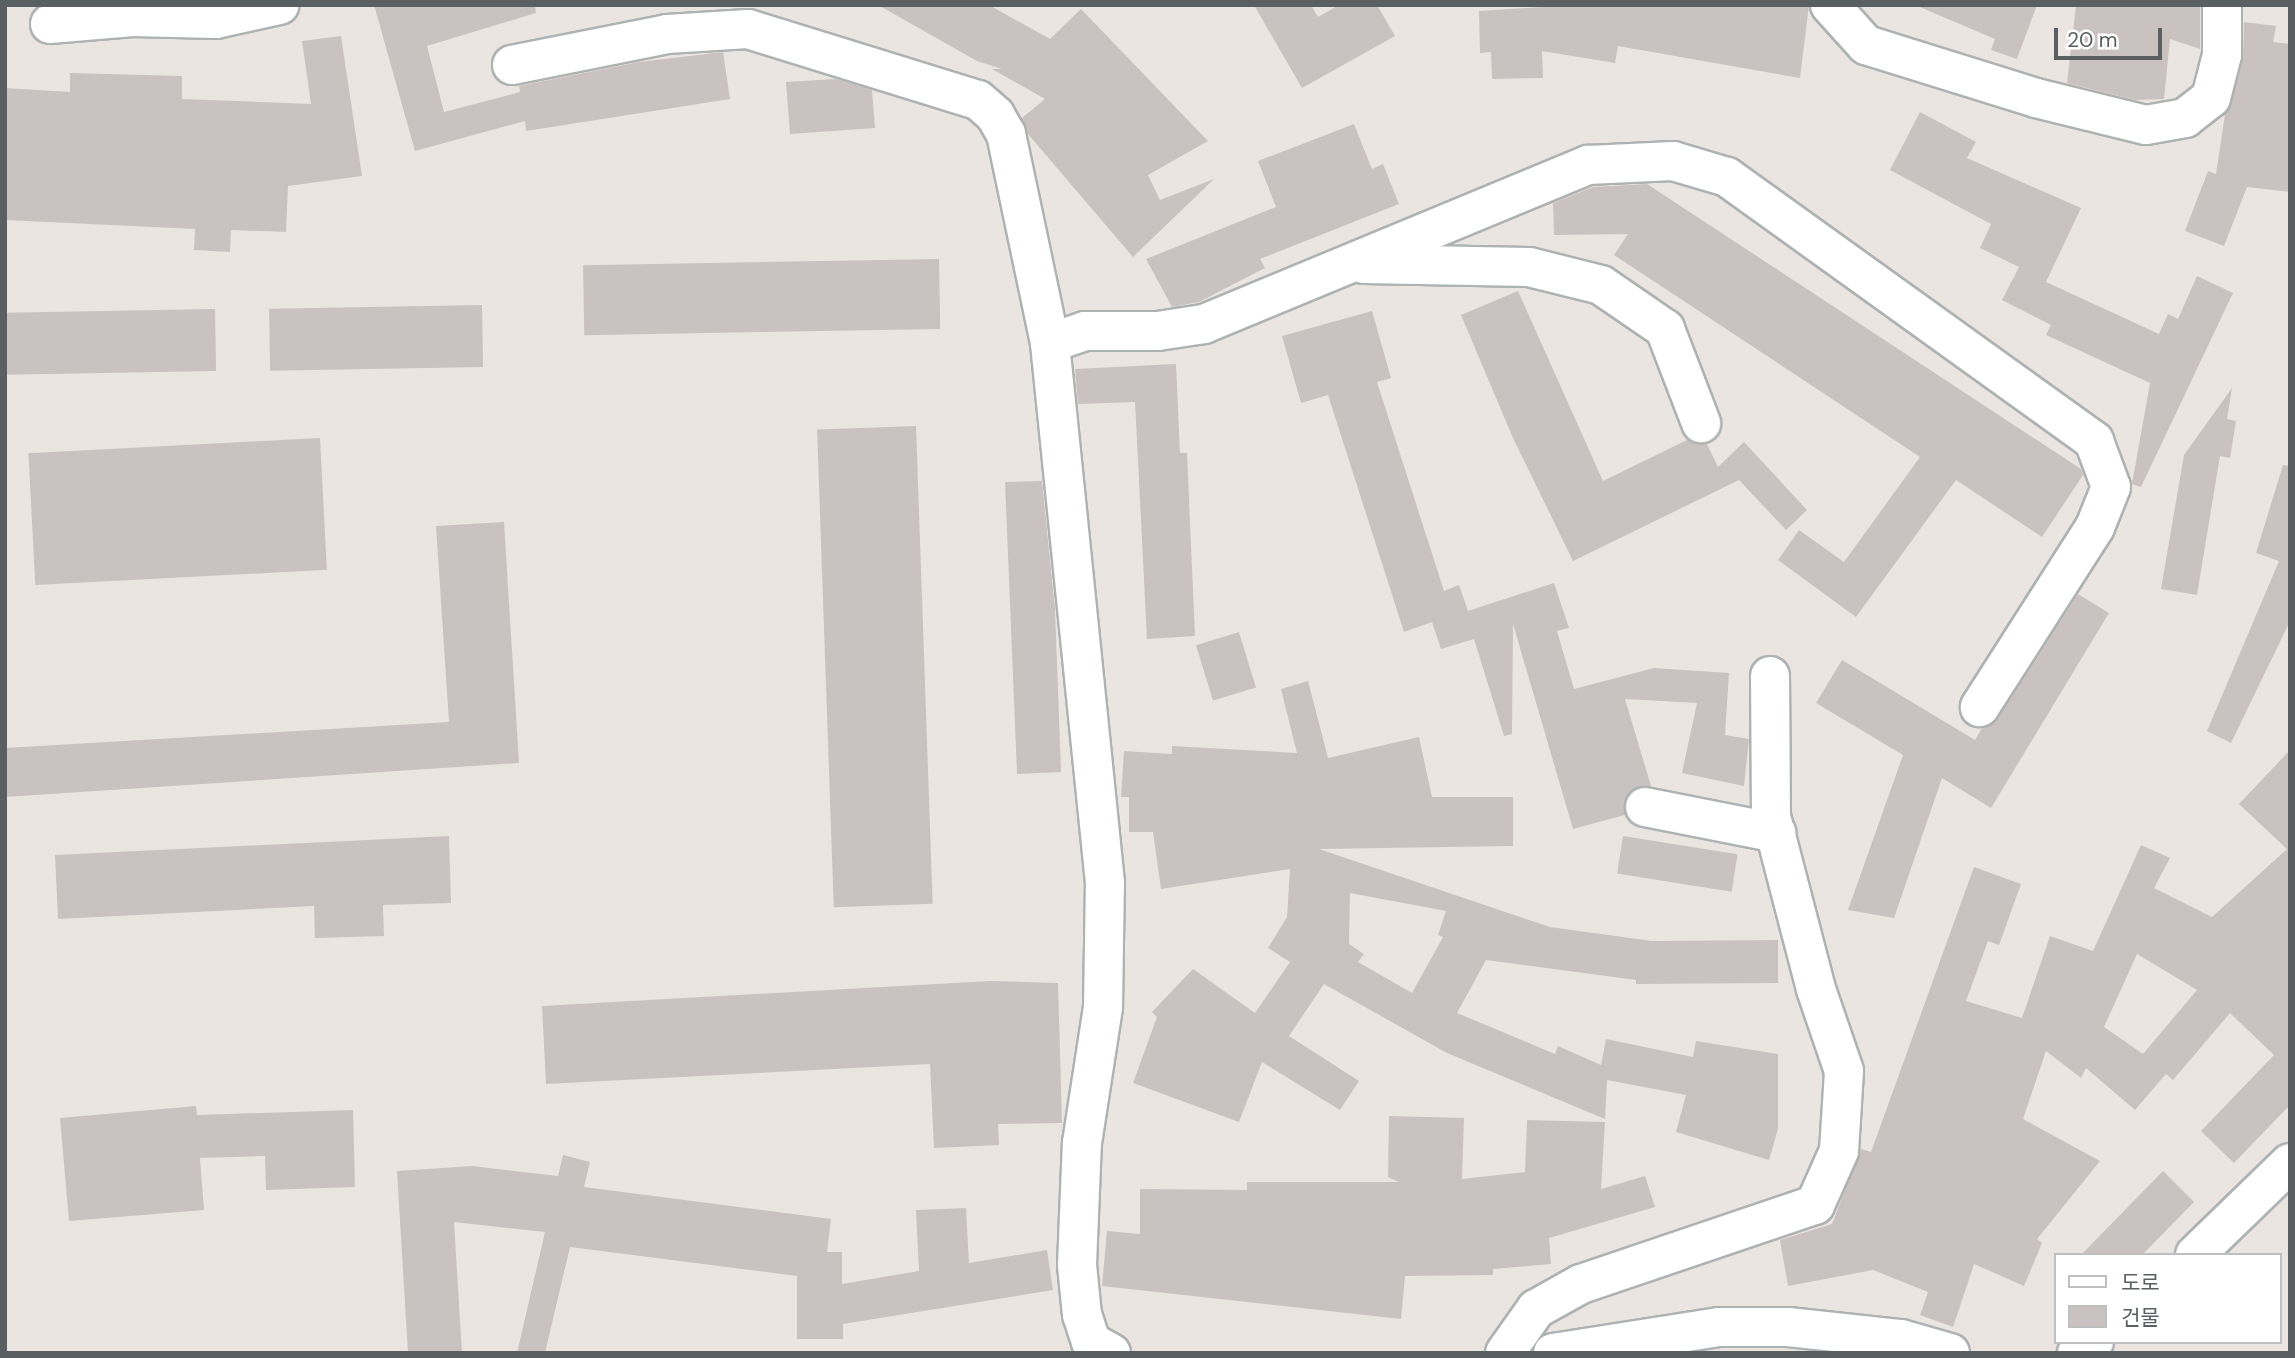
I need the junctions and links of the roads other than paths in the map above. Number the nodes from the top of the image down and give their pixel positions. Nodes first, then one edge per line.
1 (279, 5) edge
2 (1830, 5) edge
3 (2222, 5) edge
4 (50, 24) dead end
5 (512, 65) dead end
6 (1355, 264) junction
7 (1050, 343) junction
8 (1701, 423) dead end
9 (1770, 677) dead end
10 (1980, 707) dead end
11 (1645, 807) dead end
12 (1776, 832) junction
13 (2290, 1163) edge
14 (2197, 1253) edge
15 (1111, 1353) edge
16 (1505, 1353) edge
17 (1553, 1353) edge
18 (1950, 1353) edge

1 - 4 street
2 - 3 street
5 - 7 street
6 - 7 street
6 - 8 street
6 - 10 street
7 - 15 street
9 - 12 street
11 - 12 street
12 - 16 street
13 - 14 street
17 - 18 street

